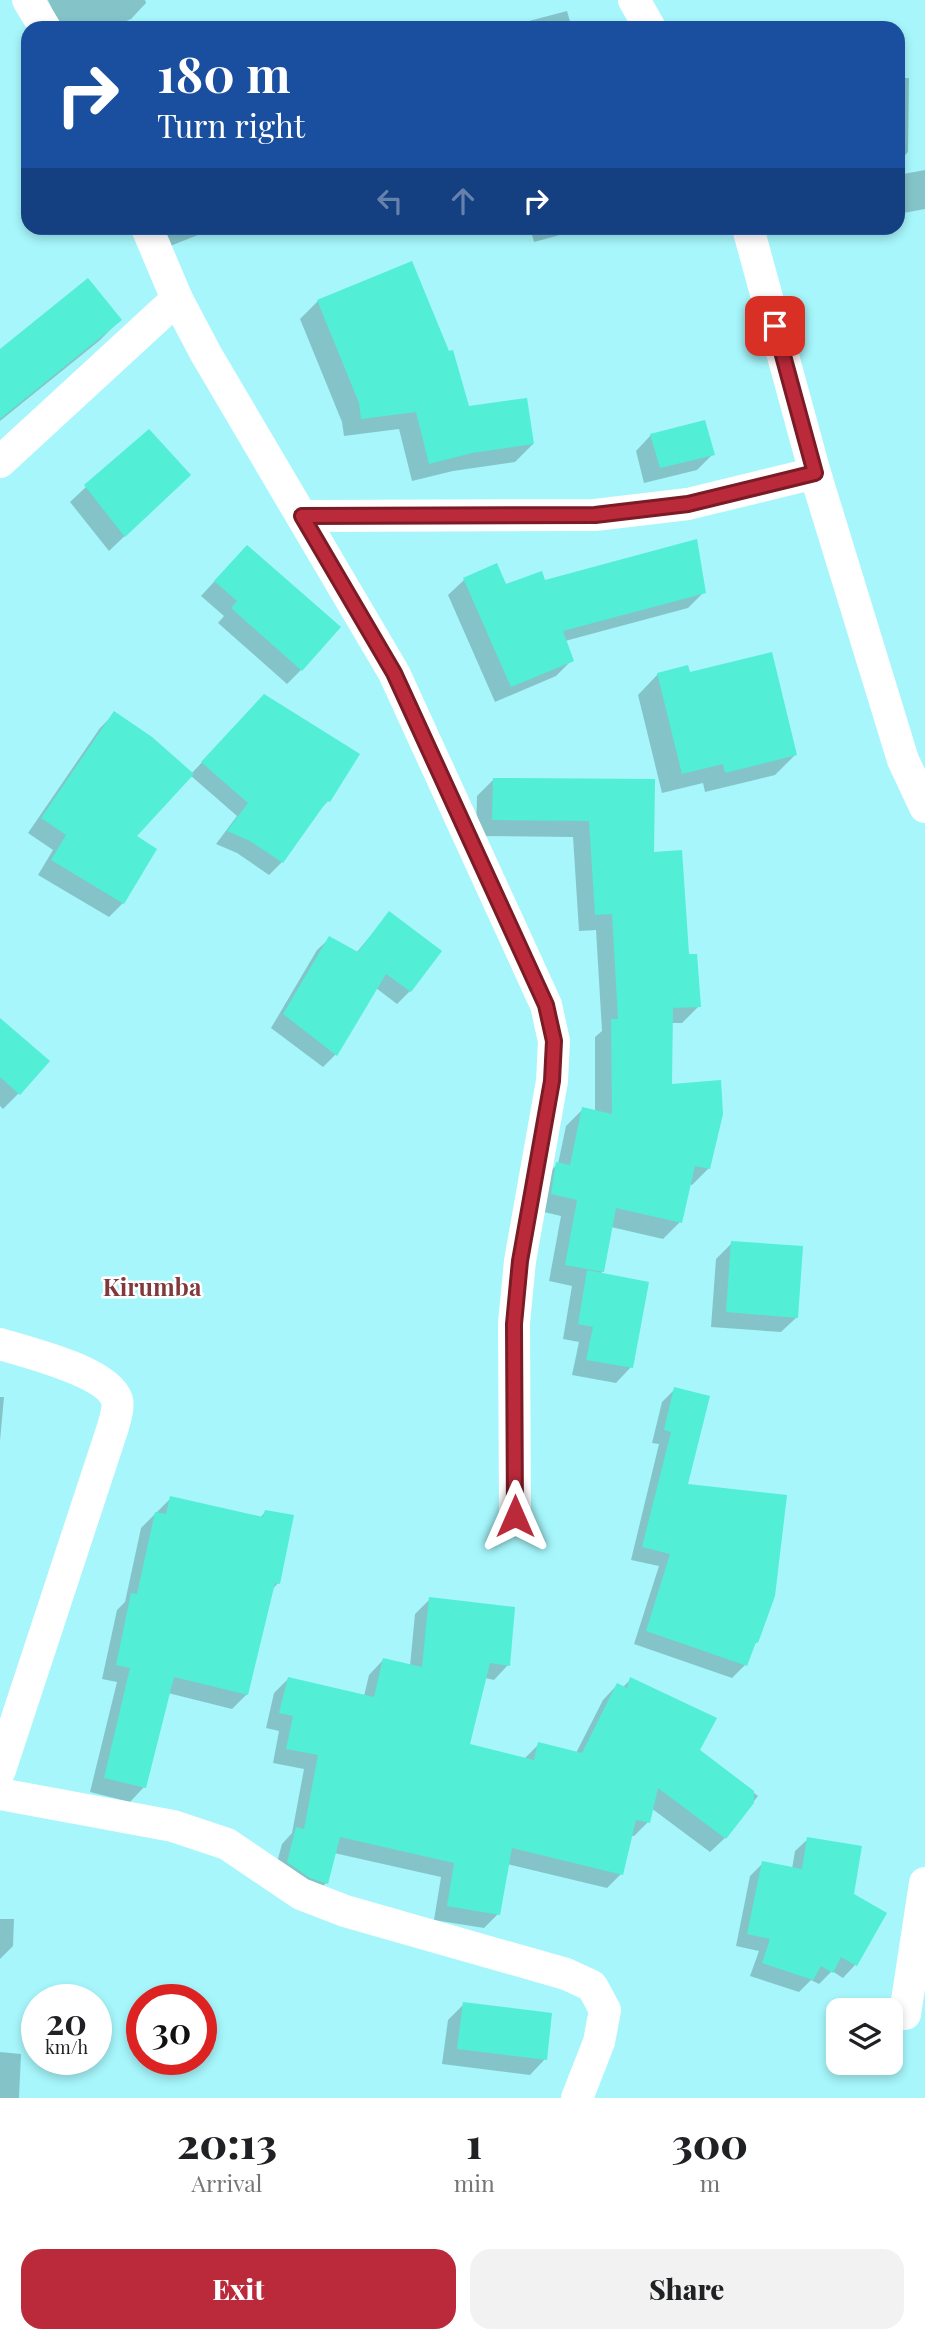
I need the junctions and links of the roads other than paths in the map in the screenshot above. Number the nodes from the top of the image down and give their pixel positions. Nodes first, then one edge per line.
1 (28, 0) edge
2 (634, 0) edge
3 (41, 21) edge
4 (646, 21) edge
5 (150, 235) edge
6 (750, 235) edge
7 (177, 299) junction
8 (0, 462) edge
9 (815, 473) junction
10 (302, 516) junction
11 (925, 807) edge
12 (0, 1344) edge
13 (515, 1516) dead end
14 (0, 1770) edge
15 (0, 1794) edge
16 (925, 1883) edge
17 (905, 2014) dead end
18 (577, 2098) edge

1 - 3 street
2 - 4 street
5 - 7 street
6 - 9 street
7 - 8 street
7 - 10 street
9 - 10 street
9 - 11 street
10 - 13 street
12 - 14 street
15 - 18 street
16 - 17 street

